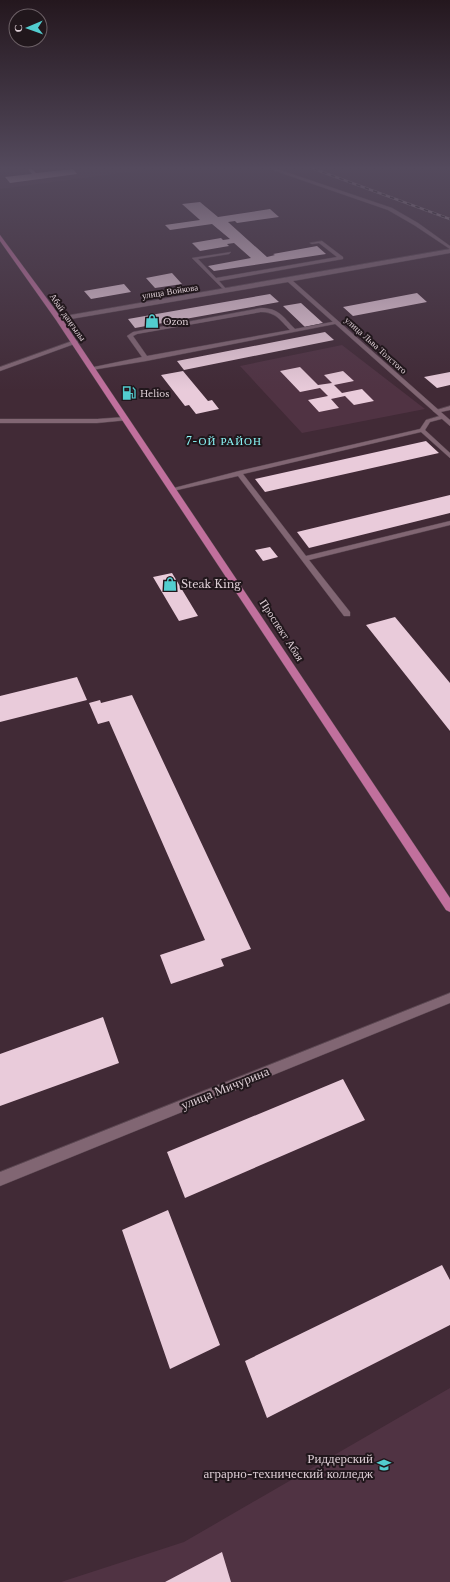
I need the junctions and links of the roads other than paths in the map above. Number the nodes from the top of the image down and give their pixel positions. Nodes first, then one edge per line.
1 (4, 243) edge
2 (321, 243) edge
3 (441, 243) edge
4 (450, 250) edge
5 (229, 253) dead end
6 (274, 270) junction
7 (279, 273) dead end
8 (287, 278) junction
9 (215, 280) junction
10 (226, 291) junction
11 (59, 319) junction
12 (338, 323) junction
13 (294, 331) junction
14 (75, 342) junction
15 (146, 359) junction
16 (92, 368) junction
17 (0, 369) edge
18 (450, 408) edge
19 (436, 411) junction
20 (443, 417) junction
21 (126, 419) junction
22 (0, 421) edge
23 (450, 424) edge
24 (422, 430) junction
25 (450, 456) edge
26 (239, 473) junction
27 (173, 489) junction
28 (450, 523) edge
29 (304, 559) junction
30 (348, 614) dead end
31 (450, 907) edge
32 (450, 998) edge
33 (0, 1179) edge

1 - 11 main road, Абай даңғылы
2 - 6 lane
3 - 4 lane
4 - 8 street, улица Войкова
5 - 9 lane
6 - 7 lane
6 - 9 lane
8 - 10 street, улица Войкова
8 - 12 street, улица Льва Толстого
9 - 10 lane
10 - 11 street, улица Войкова
11 - 14 main road, Абай даңғылы
12 - 13 lane
12 - 19 street, улица Льва Толстого
13 - 15 lane
13 - 15 lane
14 - 16 main road, Абай даңғылы
14 - 17 lane
15 - 16 lane
16 - 21 main road, Проспект Абая
18 - 19 lane
19 - 20 street, улица Льва Толстого
20 - 23 street, улица Льва Толстого
20 - 24 lane
21 - 22 lane
21 - 27 main road, Проспект Абая
24 - 25 lane
24 - 26 lane
26 - 27 lane
26 - 29 lane
27 - 31 main road, Проспект Абая
28 - 29 lane
29 - 30 lane
32 - 33 street, улица Мичурина

